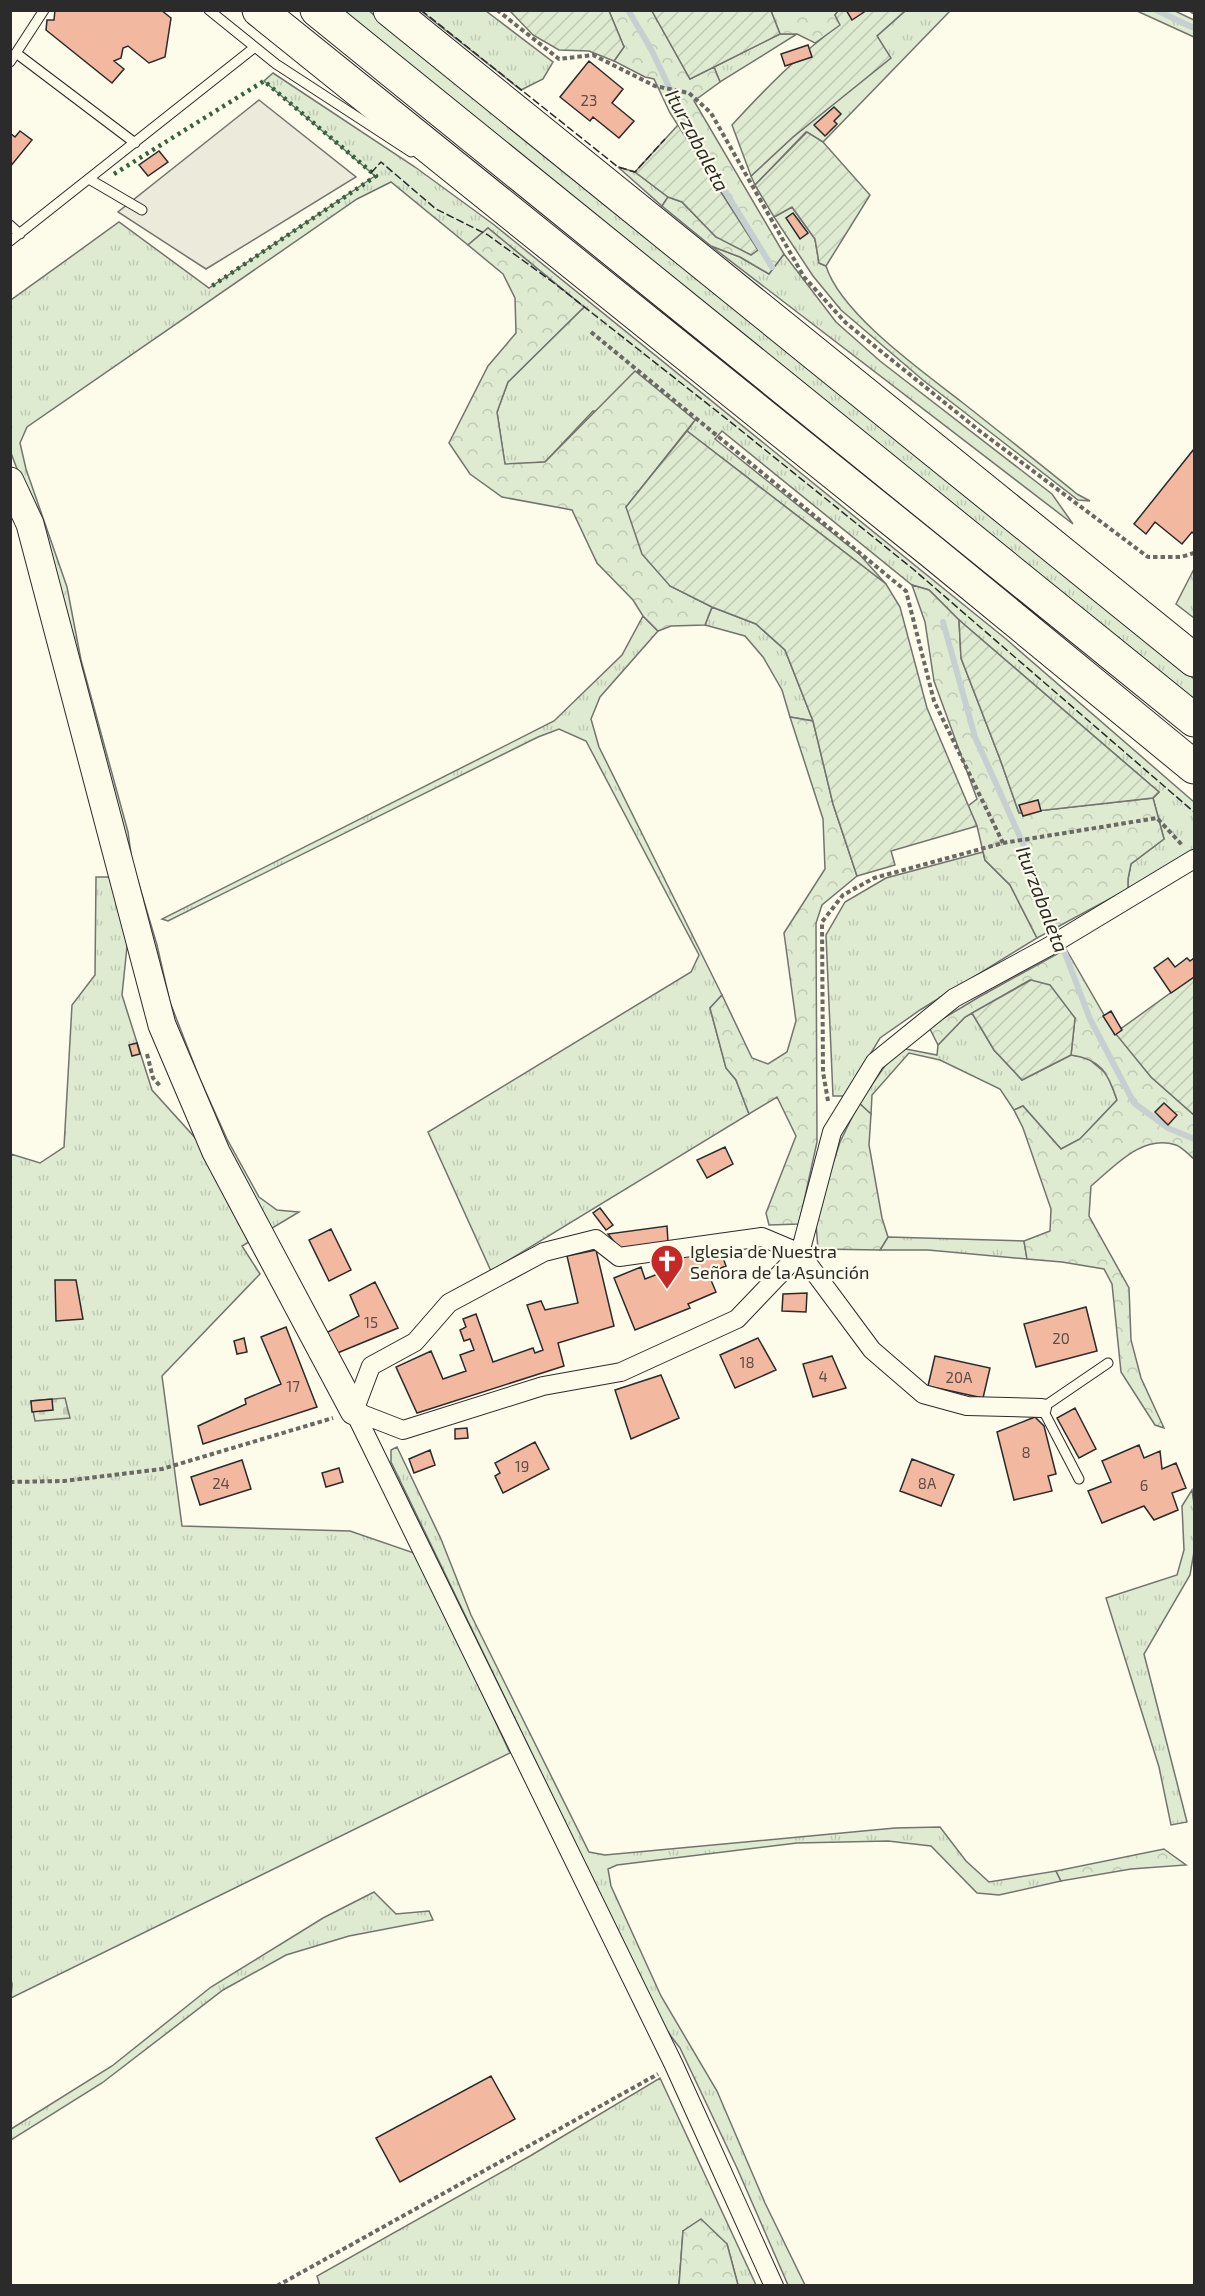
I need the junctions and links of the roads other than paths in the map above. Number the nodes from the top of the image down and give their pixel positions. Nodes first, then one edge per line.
1 (44, 10) edge
2 (209, 10) edge
3 (259, 10) edge
4 (317, 10) edge
5 (390, 10) edge
6 (255, 48) junction
7 (16, 53) junction
8 (10, 62) edge
9 (135, 143) junction
10 (422, 159) dead end
11 (89, 178) junction
12 (451, 178) dead end
13 (142, 210) dead end
14 (10, 225) edge
15 (20, 234) junction
16 (539, 236) junction
17 (10, 241) edge
18 (10, 481) edge
19 (1194, 660) edge
20 (1194, 720) edge
21 (1194, 767) edge
22 (1191, 855) edge
23 (800, 1253) junction
24 (1108, 1363) dead end
25 (1042, 1408) junction
26 (354, 1411) junction
27 (1079, 1479) dead end
28 (774, 2286) edge

1 - 7 lane
2 - 6 lane
3 - 16 highway
4 - 20 highway
5 - 19 highway
6 - 9 lane
6 - 10 lane
7 - 8 lane
7 - 9 lane
9 - 11 lane
11 - 13 lane
11 - 15 lane
12 - 16 lane
14 - 15 lane
15 - 17 lane
16 - 21 highway
18 - 26 street
22 - 23 street
23 - 25 street
23 - 26 street
23 - 26 street
24 - 25 lane
25 - 27 lane
26 - 28 street

